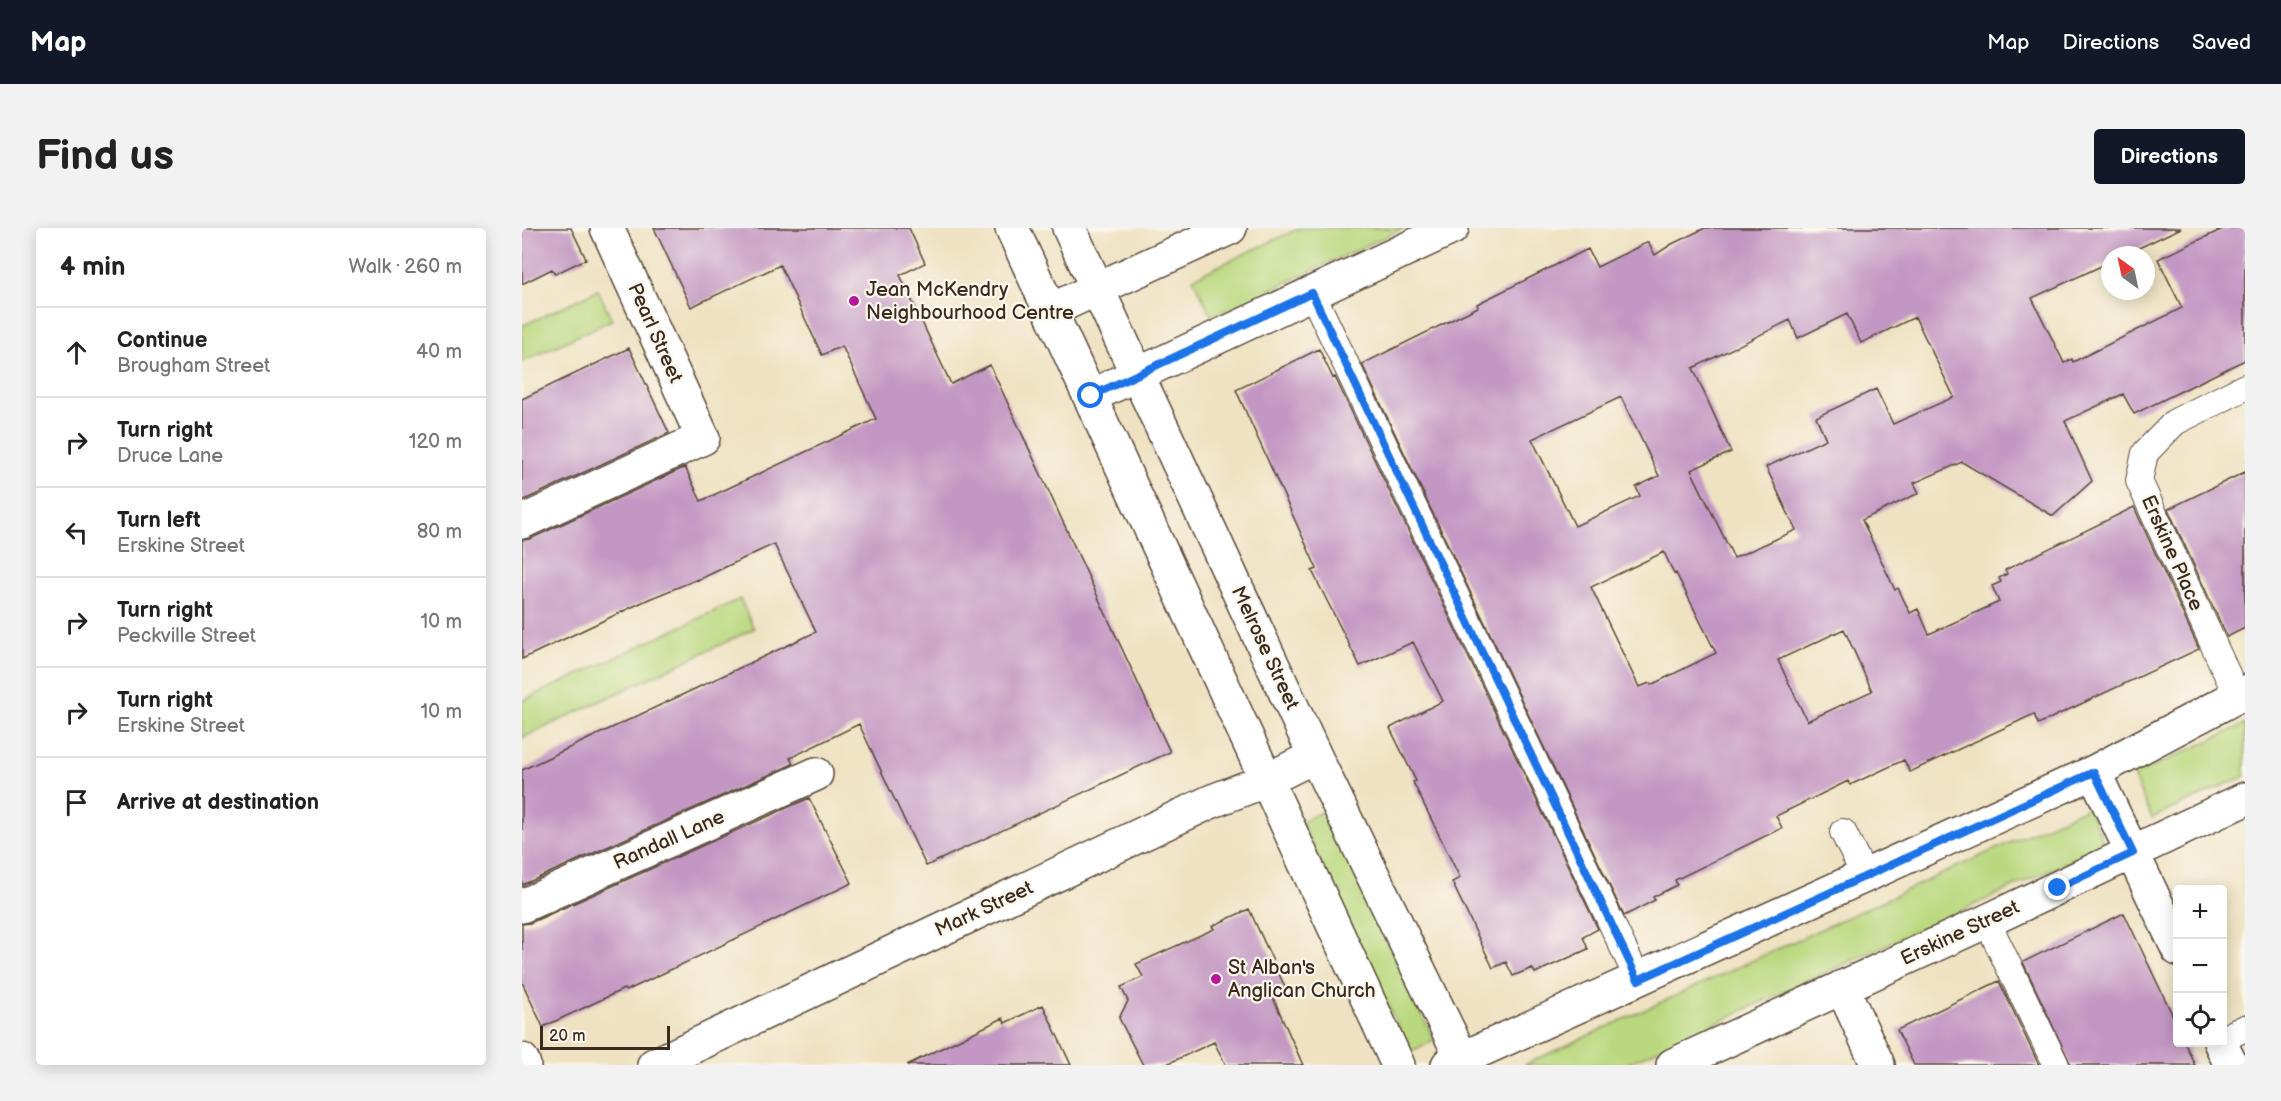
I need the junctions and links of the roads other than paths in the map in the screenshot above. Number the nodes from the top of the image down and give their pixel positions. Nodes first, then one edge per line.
1 (607, 228) edge
2 (1012, 228) edge
3 (1069, 228) edge
4 (1230, 228) edge
5 (1452, 228) edge
6 (1098, 289) junction
7 (1312, 293) junction
8 (1051, 310) junction
9 (1137, 374) junction
10 (2245, 387) edge
11 (1091, 396) junction
12 (522, 522) edge
13 (2241, 694) edge
14 (1315, 756) junction
15 (2094, 772) junction
16 (816, 774) dead end
17 (1267, 780) junction
18 (2245, 799) edge
19 (1843, 832) dead end
20 (2133, 853) junction
21 (1865, 876) junction
22 (522, 906) edge
23 (1988, 921) junction
24 (2173, 939) edge
25 (1638, 980) junction
26 (1842, 987) junction
27 (2245, 1028) edge
28 (2227, 1038) edge
29 (2224, 1047) edge
30 (522, 1060) edge
31 (1691, 1061) edge
32 (1459, 1063) edge
33 (524, 1065) edge
34 (654, 1065) edge
35 (1398, 1065) edge
36 (1878, 1065) edge
37 (2056, 1065) edge
38 (2231, 1065) edge

1 - 12 street, Pearl Street
2 - 8 street
3 - 6 street, Melrose Street
4 - 6 street
5 - 7 street
6 - 8 street
6 - 9 street, Melrose Street
7 - 9 street
7 - 25 lane
8 - 11 street
9 - 11 street
9 - 14 street, Melrose Street
10 - 13 lane, Erskine Place
11 - 17 street
13 - 15 street
14 - 17 street, Mark Street
14 - 32 street, Melrose Street
15 - 20 street
15 - 21 street
16 - 22 street, Randall Lane
17 - 34 street, Mark Street
17 - 35 street
18 - 20 street, Erskine Street
19 - 21 lane
20 - 23 street, Erskine Street
20 - 24 street
21 - 25 street
23 - 26 street, Erskine Street
23 - 37 lane
25 - 32 street
26 - 31 street, Erskine Street
26 - 36 street
27 - 28 lane
29 - 38 street
30 - 33 street

